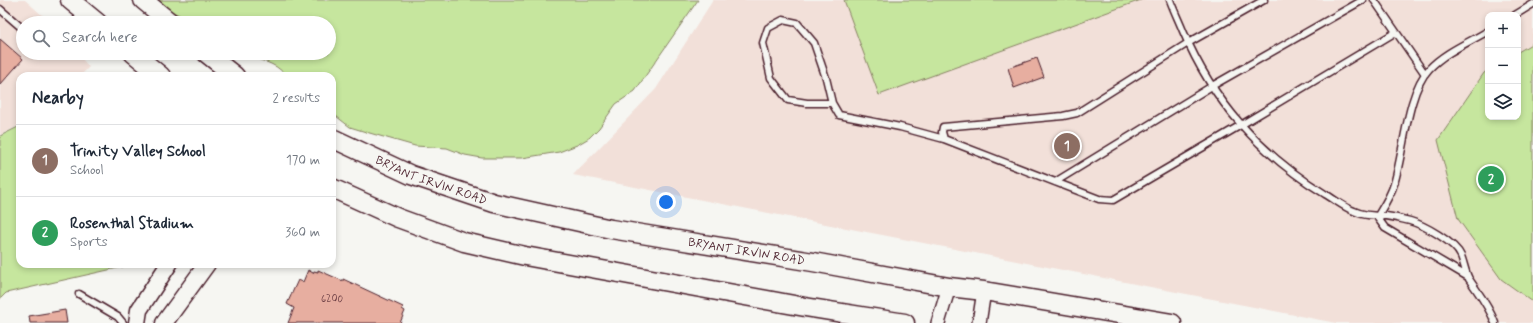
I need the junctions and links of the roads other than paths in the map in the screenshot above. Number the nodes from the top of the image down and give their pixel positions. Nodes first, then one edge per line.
1 (70, 0) edge
2 (143, 0) edge
3 (1264, 0) edge
4 (1363, 0) edge
5 (1374, 0) edge
6 (1172, 1) edge
7 (1533, 4) edge
8 (0, 9) edge
9 (1520, 12) edge
10 (83, 16) edge
11 (162, 16) edge
12 (16, 23) edge
13 (1396, 32) junction
14 (1485, 33) edge
15 (1188, 43) junction
16 (142, 60) edge
17 (215, 60) edge
18 (156, 72) edge
19 (230, 72) edge
20 (1425, 74) junction
21 (1212, 86) junction
22 (832, 103) junction
23 (1241, 125) junction
24 (944, 139) junction
25 (336, 140) edge
26 (1055, 182) junction
27 (336, 190) edge
28 (1377, 217) junction
29 (166, 268) edge
30 (204, 268) edge
31 (1468, 277) junction
32 (949, 287) junction
33 (984, 291) junction
34 (79, 294) dead end
35 (123, 323) edge
36 (137, 323) edge
37 (164, 323) edge
38 (905, 323) edge
39 (938, 323) edge
40 (979, 323) edge
41 (1172, 323) edge
42 (1495, 323) edge

1 - 10 main road
2 - 11 main road
3 - 15 lane
4 - 21 lane
5 - 13 lane
6 - 15 lane
7 - 9 lane
8 - 12 lane
13 - 20 lane
13 - 23 lane
14 - 20 lane
15 - 21 lane
15 - 24 lane
16 - 18 main road
17 - 19 main road
20 - 28 lane
21 - 23 lane
21 - 26 lane
22 - 22 lane
22 - 24 lane
23 - 26 lane
23 - 28 lane
24 - 26 lane
25 - 32 main road, BRYANT IRVIN ROAD
27 - 38 main road
28 - 31 lane
28 - 31 lane
29 - 36 street
30 - 37 street
31 - 42 lane
32 - 33 main road, BRYANT IRVIN ROAD
32 - 39 street
33 - 40 street
33 - 41 main road, BRYANT IRVIN ROAD
34 - 35 lane

